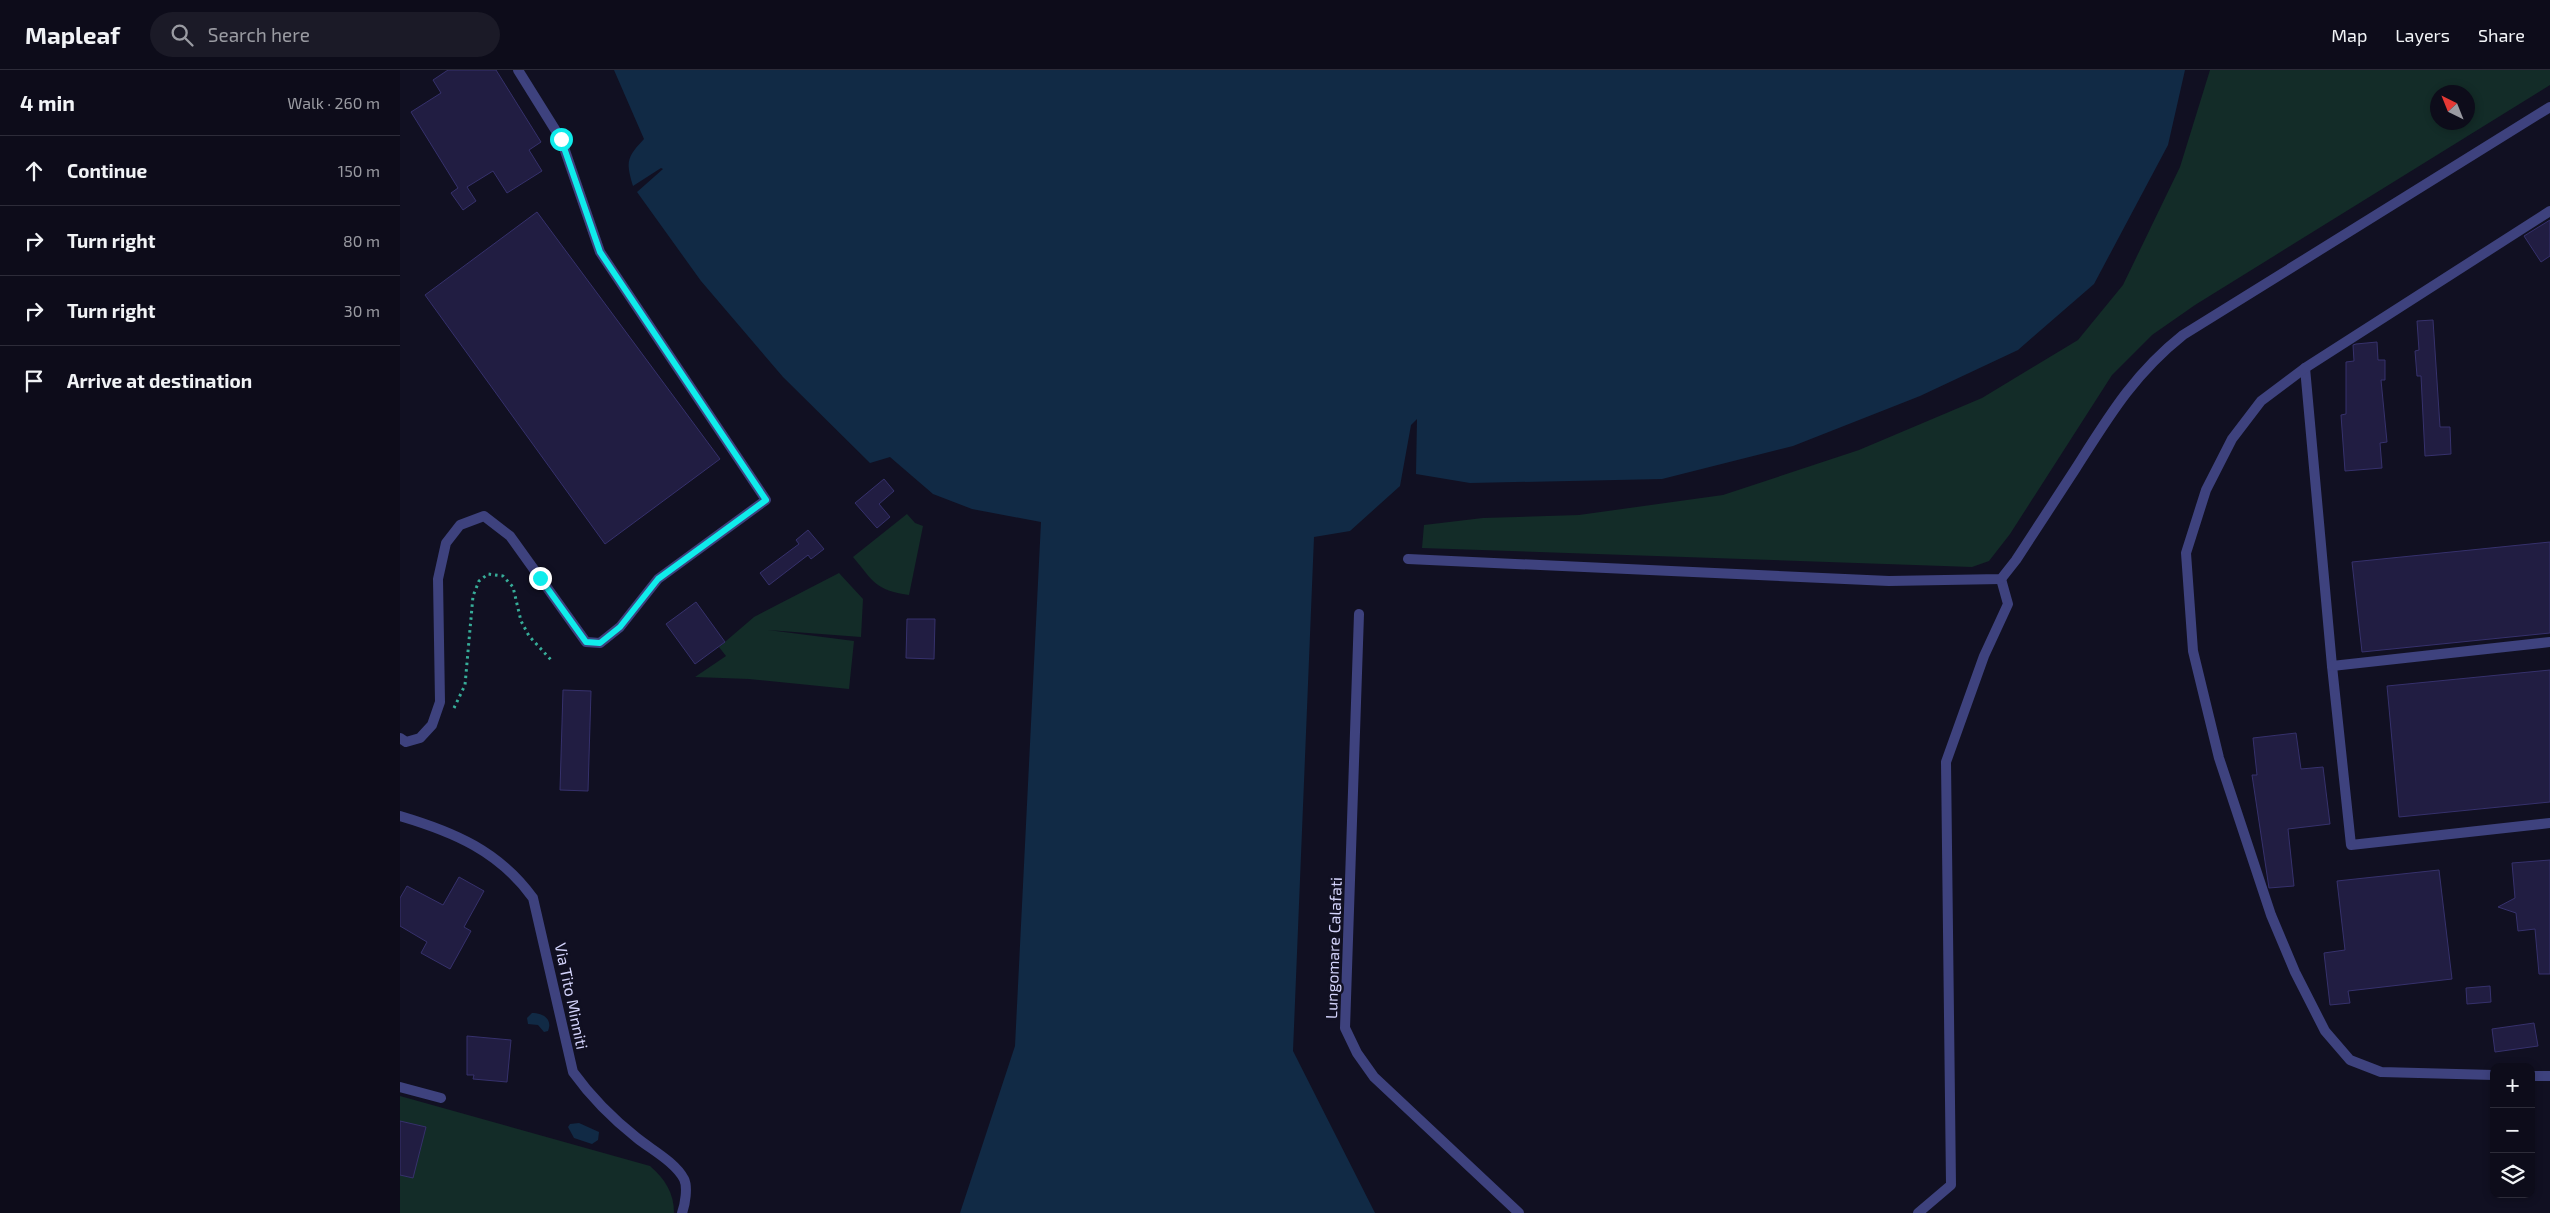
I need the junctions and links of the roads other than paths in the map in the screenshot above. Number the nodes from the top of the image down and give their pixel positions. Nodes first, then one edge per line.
1 (518, 70) edge
2 (2550, 107) edge
3 (2550, 211) edge
4 (2305, 368) junction
5 (1408, 559) dead end
6 (2000, 579) junction
7 (1359, 614) dead end
8 (2550, 642) edge
9 (2332, 666) junction
10 (400, 738) edge
11 (400, 816) edge
12 (2550, 823) edge
13 (2490, 1074) edge
14 (2535, 1076) edge
15 (2550, 1076) edge
16 (400, 1087) edge
17 (441, 1098) dead end
18 (682, 1213) edge
19 (1518, 1213) edge
20 (1918, 1213) edge

1 - 10 street
2 - 6 street
3 - 4 street
4 - 9 street
4 - 13 street
5 - 6 street
6 - 20 street
7 - 19 street, Lungomare Calafati
8 - 9 street
9 - 12 street
11 - 18 street, Via Tito Minniti
14 - 15 street
16 - 17 street

